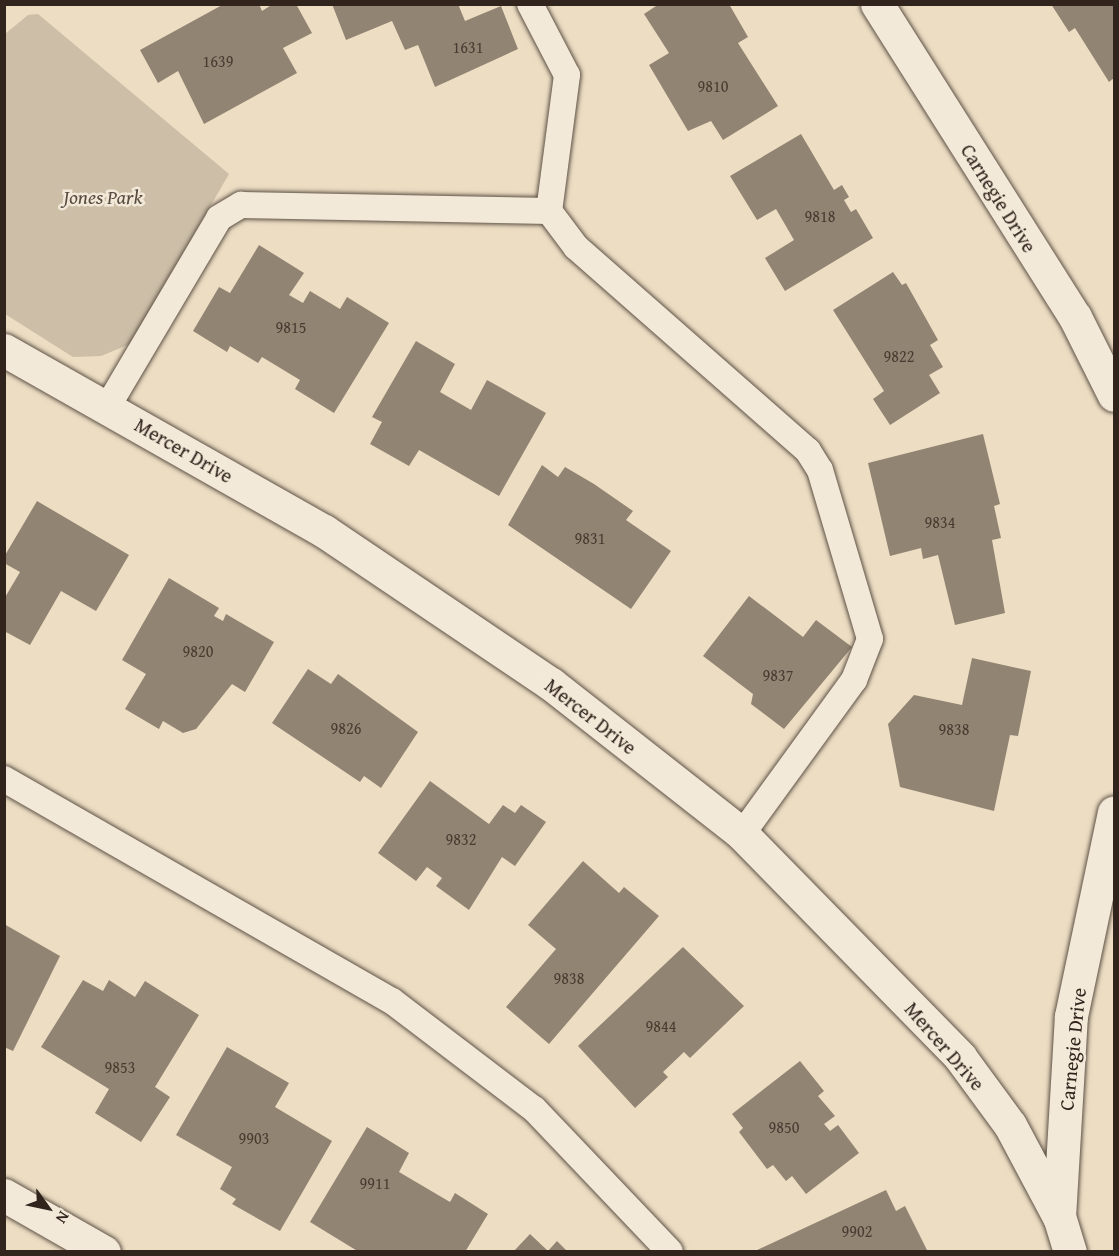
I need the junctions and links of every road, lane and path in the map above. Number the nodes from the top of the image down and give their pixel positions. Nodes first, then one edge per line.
1 (530, 4) edge
2 (877, 4) edge
3 (549, 211) junction
4 (4, 350) edge
5 (1114, 395) edge
6 (108, 405) junction
7 (4, 779) edge
8 (1114, 816) edge
9 (742, 834) junction
10 (11, 1204) edge
11 (1059, 1217) junction
12 (104, 1251) edge
13 (670, 1251) edge
14 (1070, 1251) edge

1 - 3 lane
2 - 5 street, Carnegie Drive
3 - 6 lane
3 - 9 lane
4 - 6 street, Mercer Drive
6 - 9 street, Mercer Drive
7 - 13 lane
8 - 11 street, Carnegie Drive
9 - 11 street, Mercer Drive
10 - 12 street
11 - 14 street, Carnegie Drive

